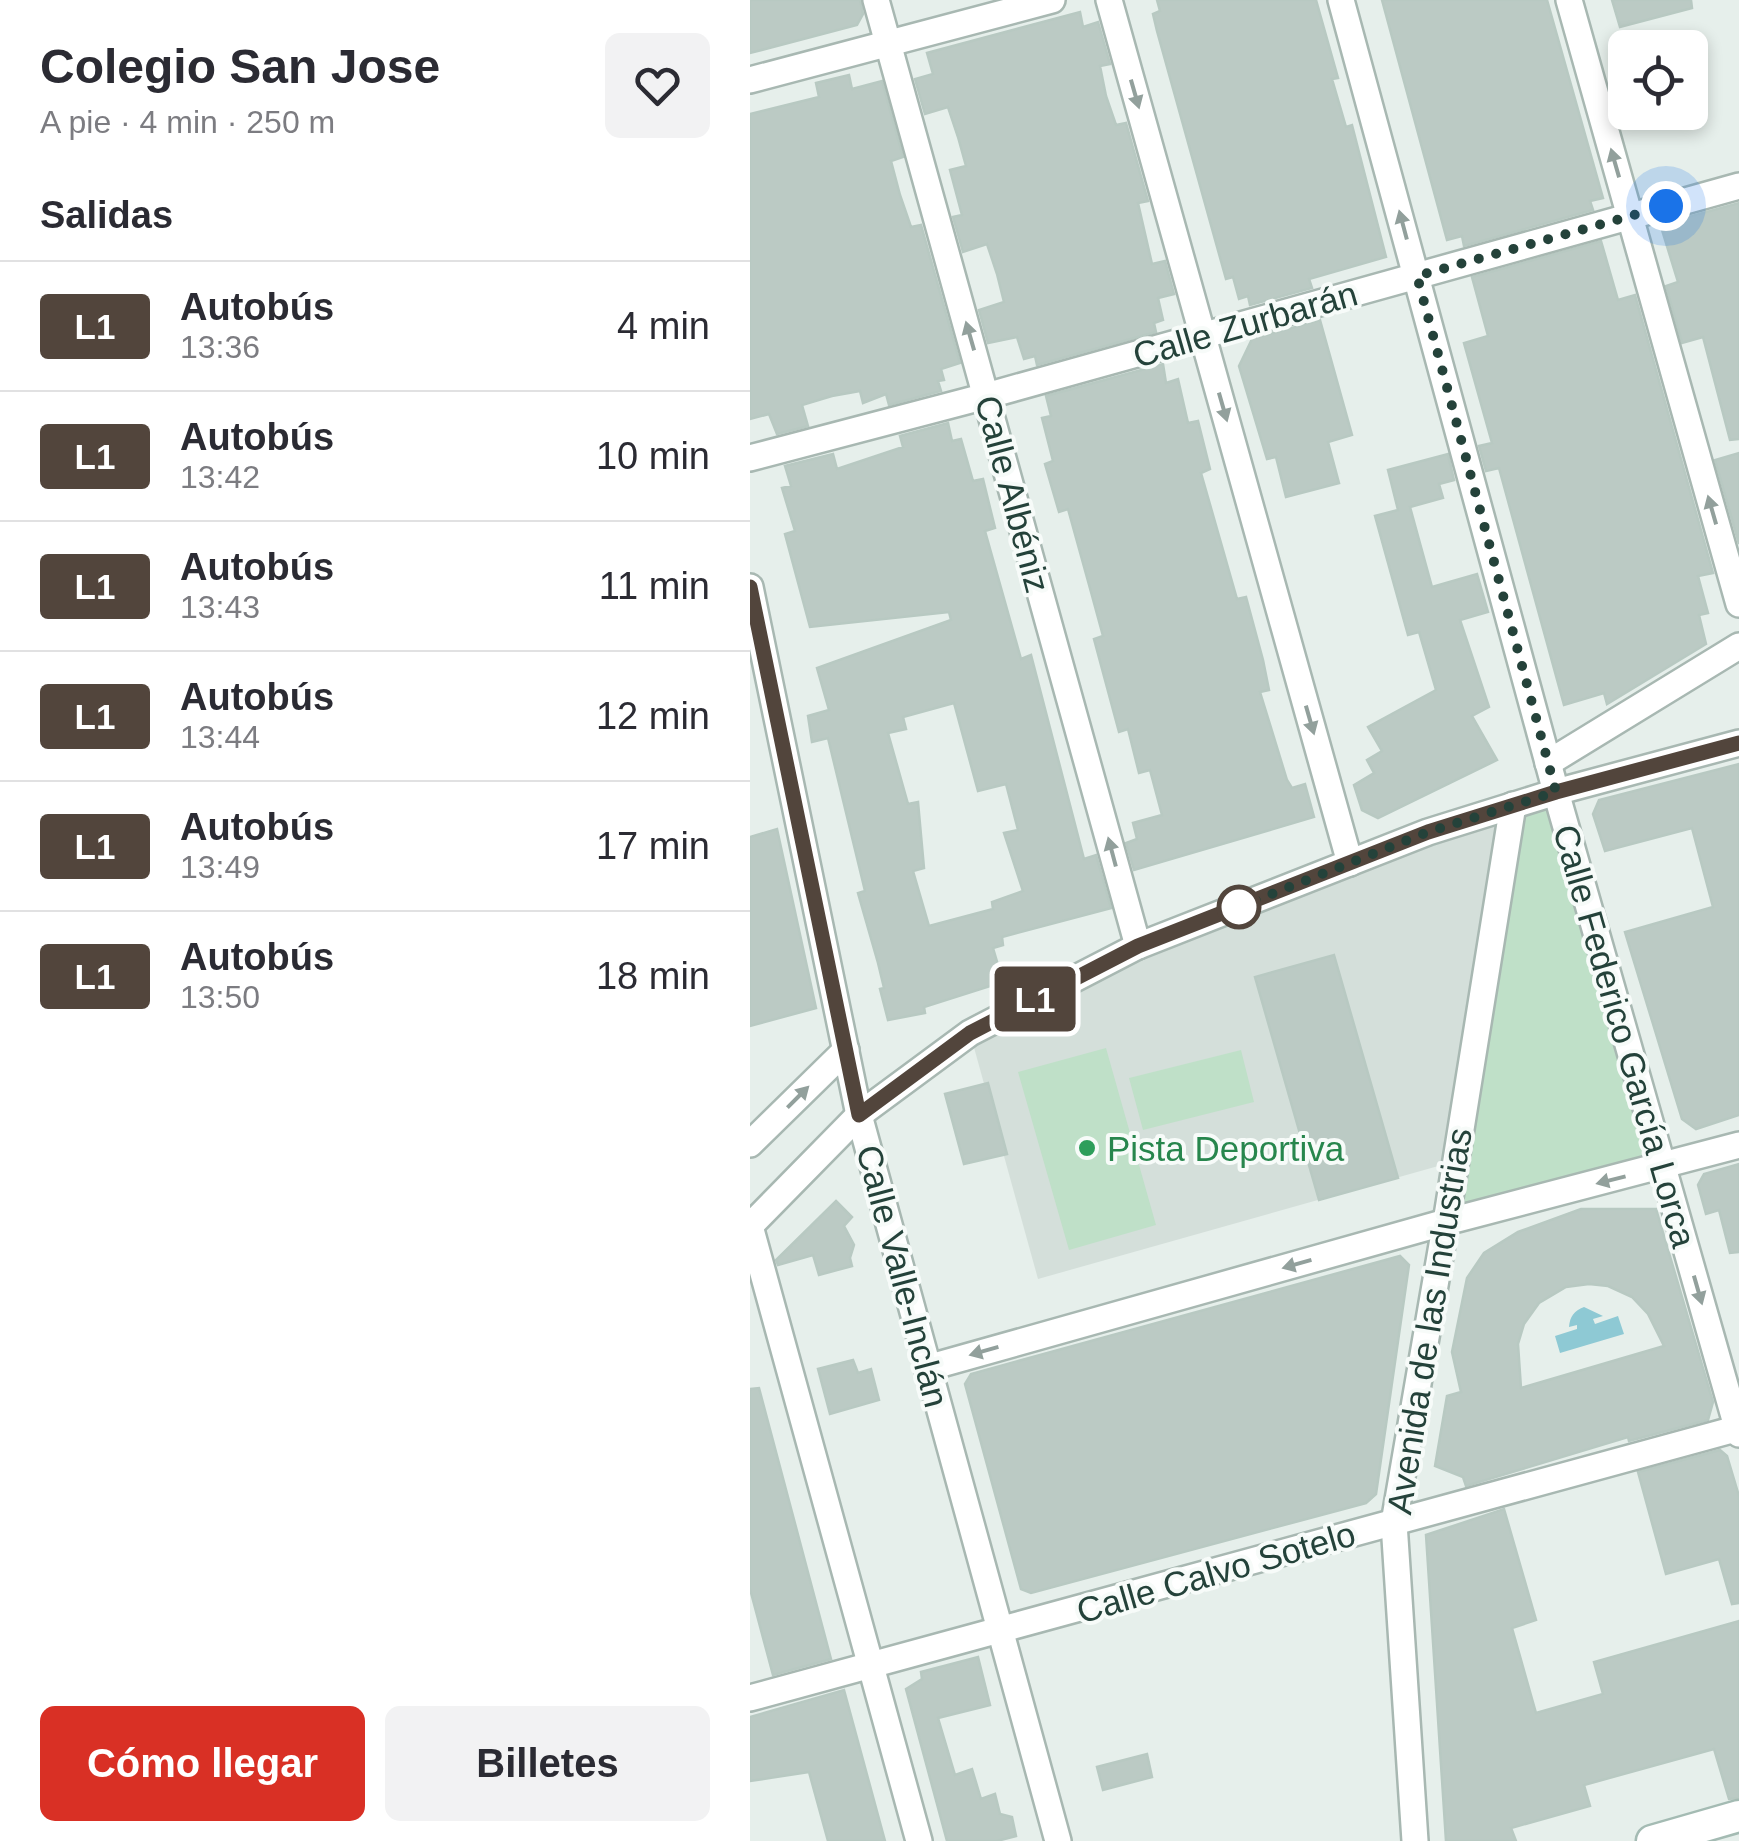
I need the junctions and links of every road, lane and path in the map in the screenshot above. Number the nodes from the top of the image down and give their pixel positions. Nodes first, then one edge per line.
1 (876, 0) edge
2 (1052, 0) edge
3 (1109, 0) edge
4 (1341, 0) edge
5 (1568, 0) edge
6 (888, 43) junction
7 (750, 80) edge
8 (1739, 186) edge
9 (1630, 216) junction
10 (1417, 276) junction
11 (1203, 335) junction
12 (986, 396) junction
13 (750, 458) edge
14 (750, 587) edge
15 (1739, 604) edge
16 (1739, 646) edge
17 (1739, 743) edge
18 (1548, 764) junction
19 (1556, 792) junction
20 (1513, 805) junction
21 (1350, 863) junction
22 (1138, 946) junction
23 (846, 1050) junction
24 (859, 1115) junction
25 (750, 1144) edge
26 (1739, 1145) edge
27 (1663, 1167) junction
28 (1446, 1222) junction
29 (750, 1226) edge
30 (927, 1368) junction
31 (1739, 1430) edge
32 (1394, 1522) junction
33 (1000, 1632) junction
34 (870, 1665) junction
35 (750, 1698) edge
36 (1739, 1816) edge
37 (919, 1841) edge
38 (1058, 1841) edge
39 (1415, 1841) edge
40 (1652, 1841) edge

1 - 6 street, Calle Albéniz
2 - 6 street
3 -> 11 street
10 -> 4 street, Calle Federico García Lorca
9 -> 5 street
6 - 7 street
12 -> 6 street, Calle Albéniz
8 - 9 street, Calle Zurbarán
9 - 10 street, Calle Zurbarán
15 -> 9 street
10 - 11 street, Calle Zurbarán
10 - 18 street, Calle Federico García Lorca
11 - 12 street, Calle Zurbarán
11 -> 21 street
12 - 13 street, Calle Zurbarán
22 -> 12 street, Calle Albéniz
14 - 23 street, Calle Valle-Inclán
16 - 18 street
17 - 19 street
18 - 19 street, Calle Federico García Lorca
19 - 20 street
19 - 27 street, Calle Federico García Lorca
20 - 21 street
20 - 28 street, Avenida de las Industrias
21 - 22 street
22 - 24 street
23 - 24 street, Calle Valle-Inclán
25 -> 23 street
24 - 29 street
24 - 30 street, Calle Valle-Inclán
26 - 27 street
27 -> 28 street
27 -> 31 street, Calle Federico García Lorca
28 -> 30 street
28 - 32 street, Avenida de las Industrias
29 - 34 street
30 - 33 street, Calle Valle-Inclán
31 - 32 street, Calle Calvo Sotelo
32 - 33 street, Calle Calvo Sotelo
32 - 39 street, Avenida de las Industrias
33 - 34 street, Calle Calvo Sotelo
33 - 38 street, Calle Valle-Inclán
34 - 35 street, Calle Calvo Sotelo
34 - 37 street
36 - 40 street

